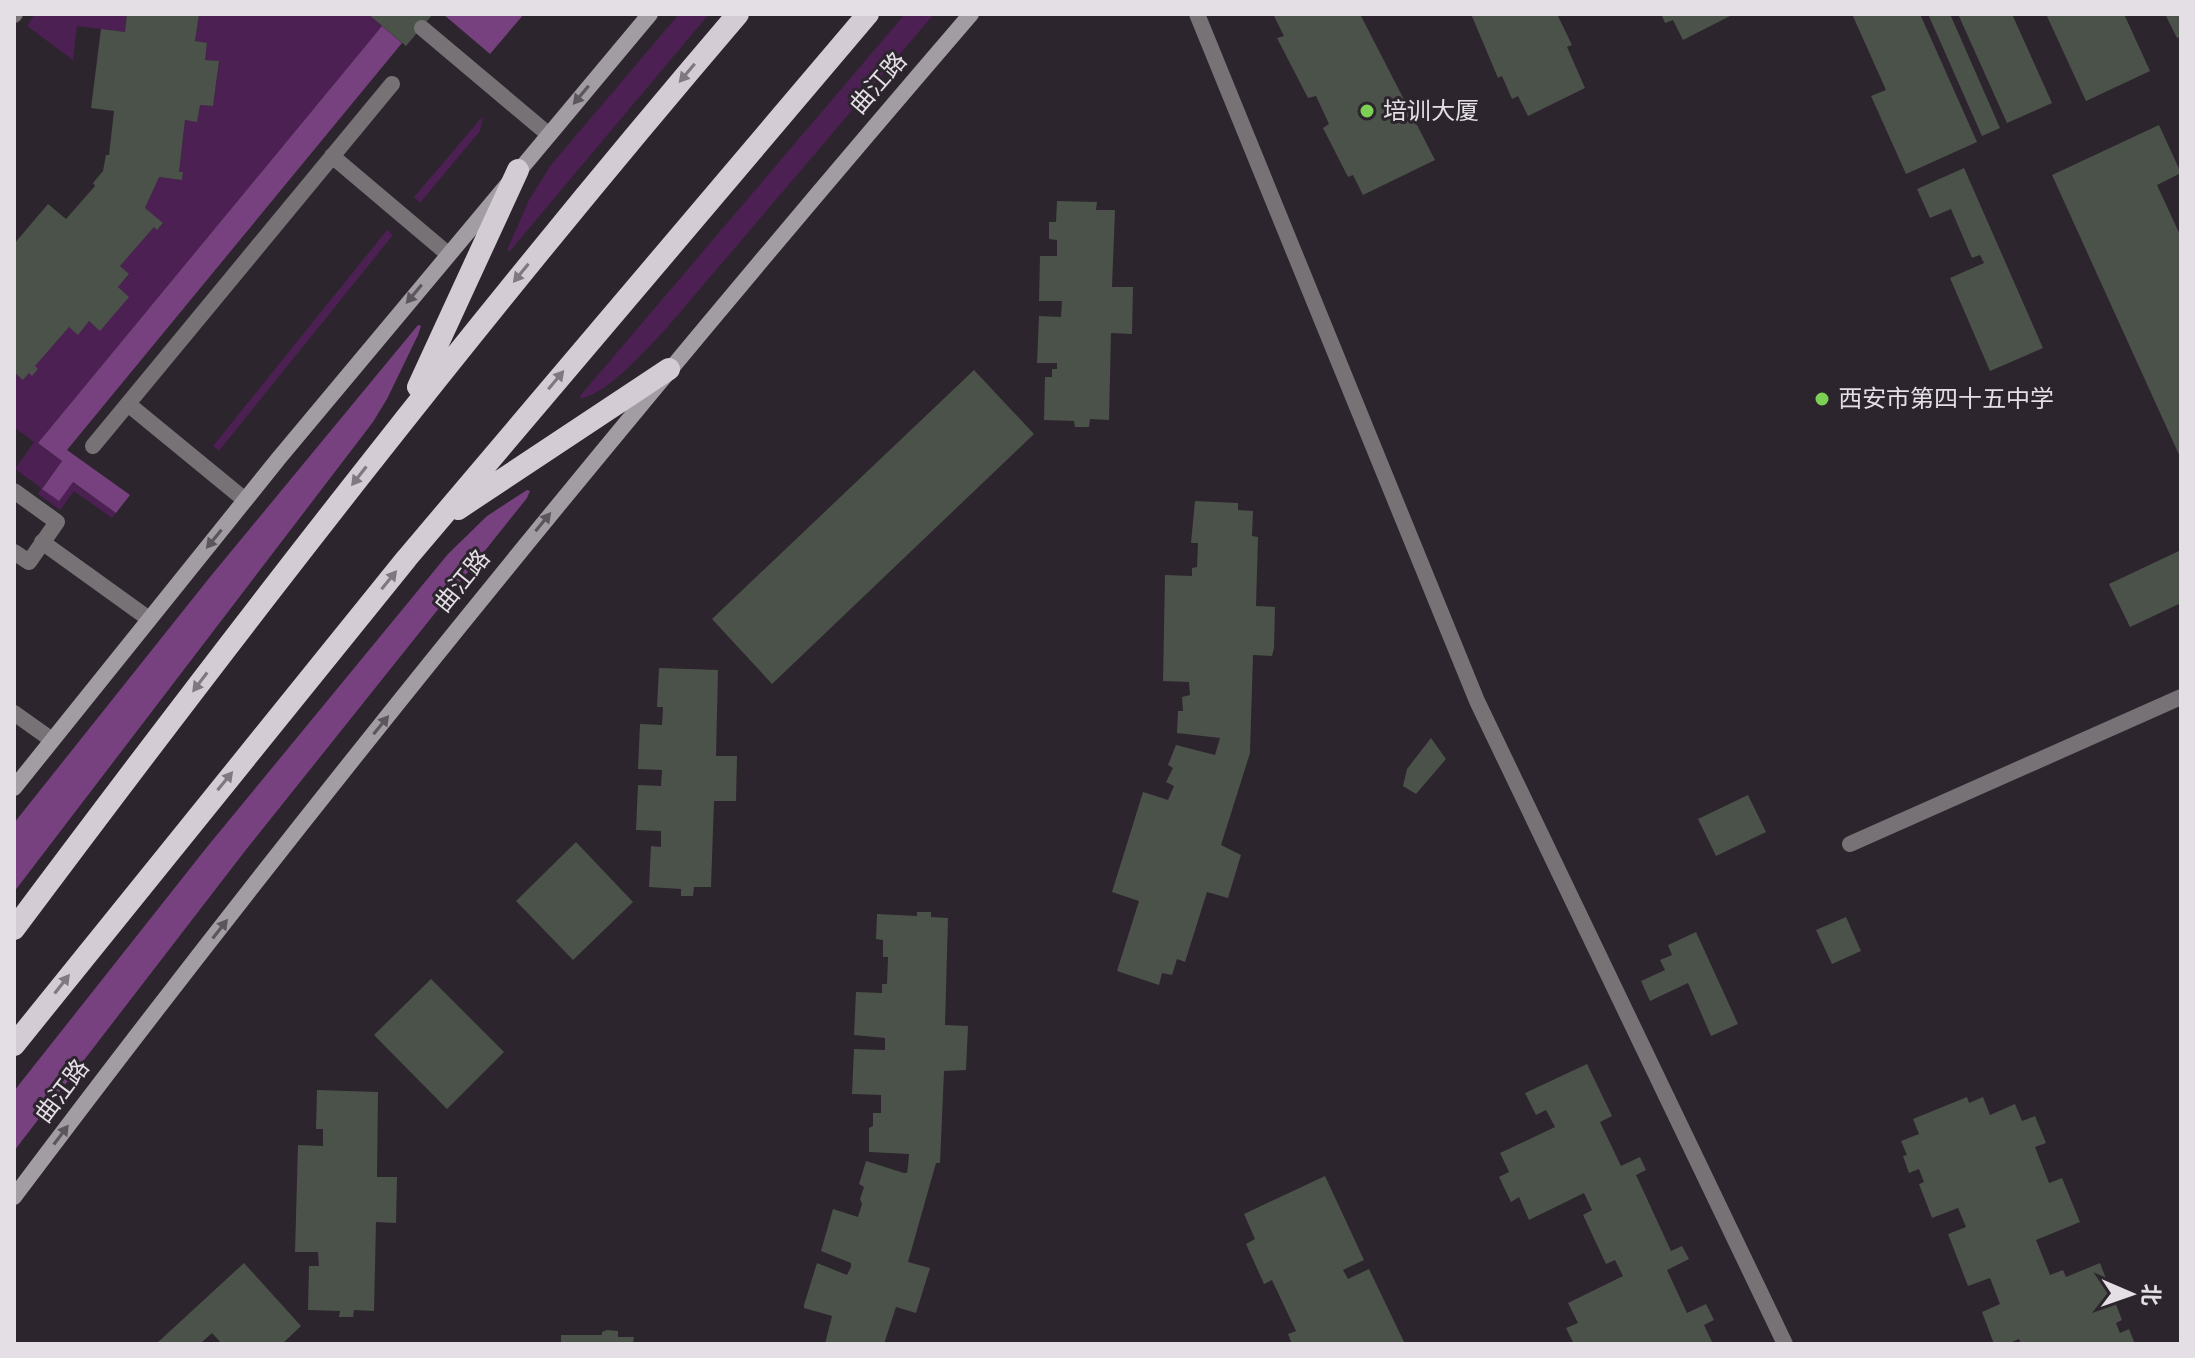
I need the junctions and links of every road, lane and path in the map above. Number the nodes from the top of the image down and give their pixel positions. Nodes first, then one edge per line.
1 (650, 14) edge
2 (738, 14) edge
3 (868, 14) edge
4 (971, 14) edge
5 (1197, 14) edge
6 (422, 28) dead end
7 (392, 84) dead end
8 (548, 134) junction
9 (332, 156) junction
10 (518, 170) junction
11 (448, 254) junction
12 (669, 369) junction
13 (128, 404) junction
14 (403, 420) junction
15 (93, 446) dead end
16 (14, 491) edge
17 (245, 500) junction
18 (437, 523) junction
19 (42, 542) junction
20 (14, 552) edge
21 (149, 619) junction
22 (2181, 697) edge
23 (14, 713) edge
24 (52, 740) junction
25 (14, 788) edge
26 (1850, 844) dead end
27 (14, 929) edge
28 (14, 1045) edge
29 (14, 1197) edge
30 (1785, 1344) edge

1 -> 8 main road
2 -> 14 highway
18 -> 3 highway
4 - 12 main road, 曲江路
5 - 30 street
6 - 8 street
7 - 9 street
8 - 10 main road
9 - 11 street
9 - 13 street
10 - 11 main road
10 - 14 highway
11 -> 17 main road
12 - 18 highway
29 -> 12 main road, 曲江路
13 - 15 street
13 - 17 street
14 -> 27 highway
16 - 19 street
17 -> 21 main road
28 -> 18 highway
19 - 20 street
19 - 21 street
21 - 24 main road
22 - 26 street
23 - 24 street
24 - 25 main road

